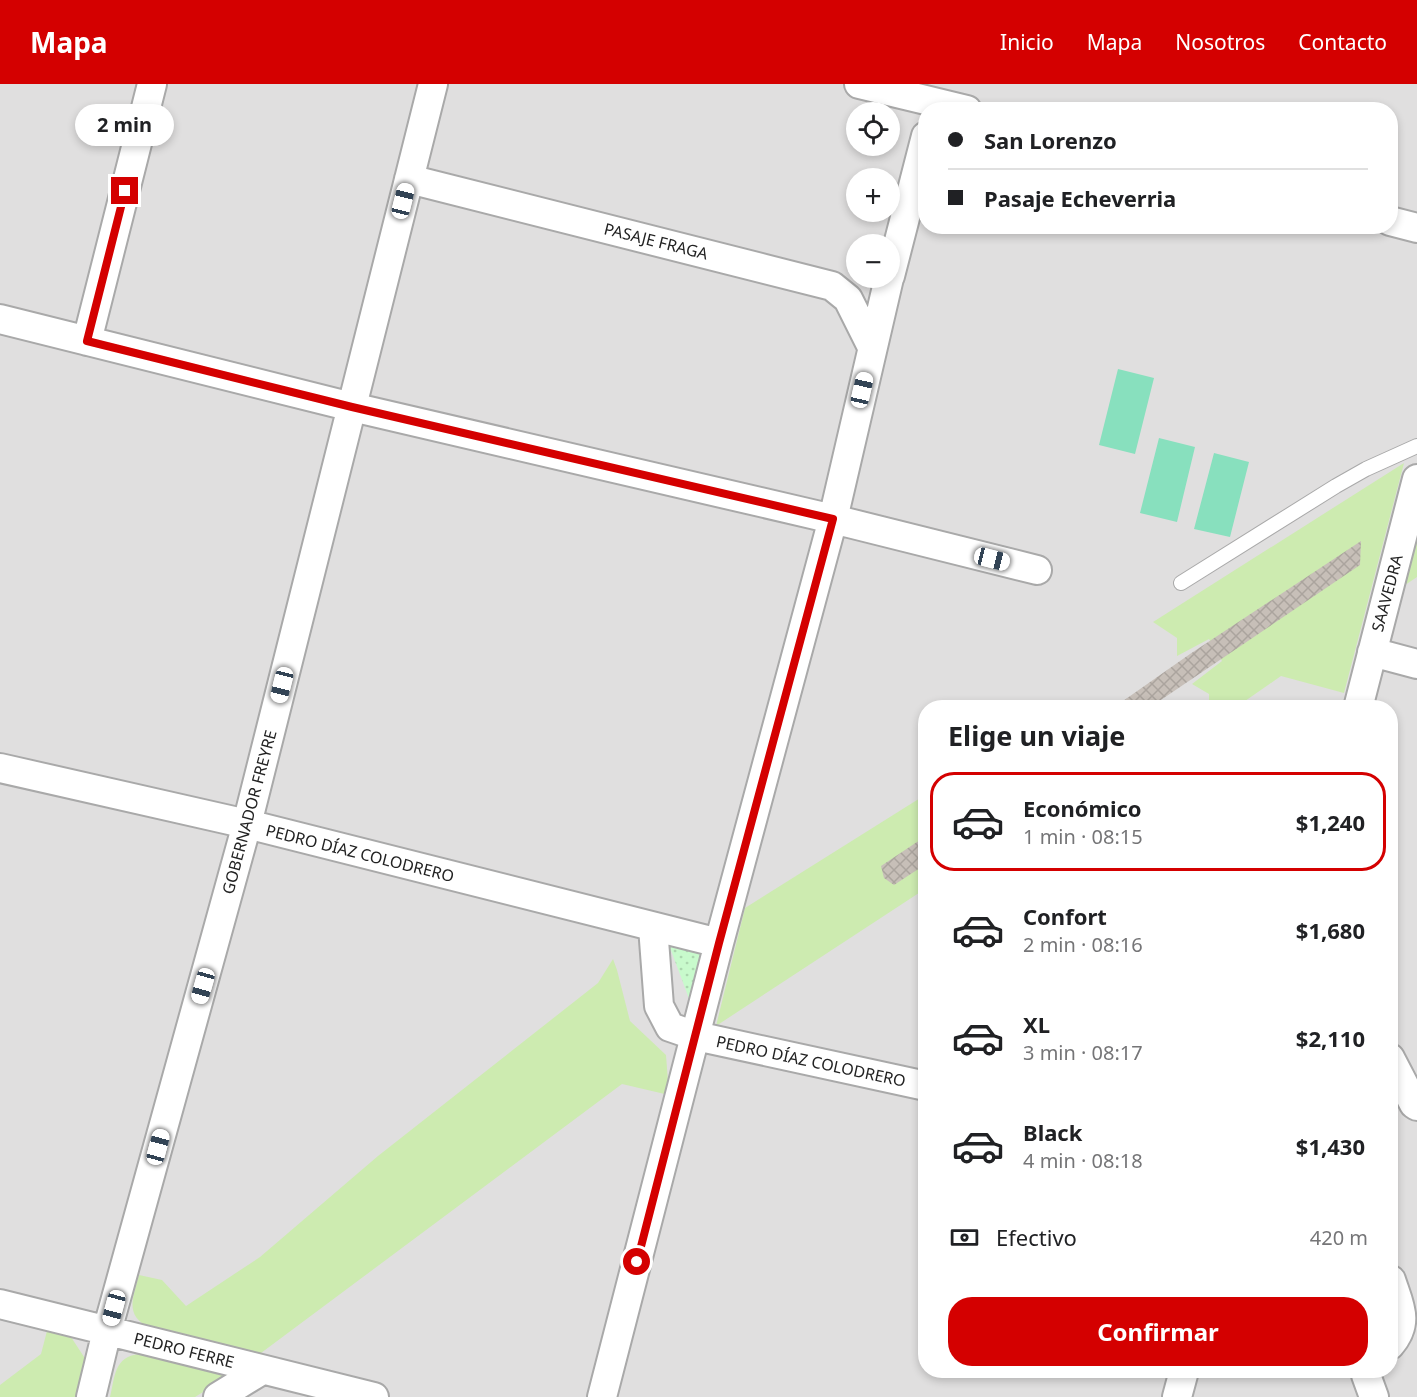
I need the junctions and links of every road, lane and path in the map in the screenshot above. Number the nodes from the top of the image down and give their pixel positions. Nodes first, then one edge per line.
1 (152, 84) edge
2 (433, 84) edge
3 (859, 84) edge
4 (935, 98) edge
5 (918, 166) edge
6 (409, 179) junction
7 (1398, 223) edge
8 (1417, 228) edge
9 (900, 235) edge
10 (886, 288) edge
11 (0, 320) edge
12 (87, 341) junction
13 (872, 347) junction
14 (352, 407) junction
15 (1417, 446) edge
16 (1417, 479) edge
17 (833, 519) junction
18 (1037, 570) dead end
19 (1181, 583) dead end
20 (1372, 652) junction
21 (1417, 664) edge
22 (1360, 700) edge
23 (0, 768) edge
24 (247, 824) junction
25 (653, 927) junction
26 (719, 943) junction
27 (696, 1036) junction
28 (1398, 1073) edge
29 (918, 1084) edge
30 (1417, 1106) edge
31 (0, 1304) edge
32 (1398, 1304) edge
33 (107, 1331) junction
34 (1398, 1335) edge
35 (262, 1370) junction
36 (1182, 1378) edge
37 (1367, 1378) edge
38 (91, 1397) edge
39 (218, 1397) edge
40 (374, 1397) edge
41 (602, 1397) edge
42 (1177, 1397) edge
43 (1374, 1397) edge

1 - 12 street
2 - 6 street, GOBERNADOR FREYRE
3 - 4 street
5 - 9 street
6 - 13 street, PASAJE FRAGA
6 - 14 street, GOBERNADOR FREYRE
7 - 8 street
10 - 13 street
11 - 12 street
12 - 14 street
13 - 17 street
14 - 17 street
14 - 24 street, GOBERNADOR FREYRE
15 - 19 lane
16 - 20 street, SAAVEDRA
17 - 18 street
17 - 26 street
20 - 21 street
20 - 22 street, SAAVEDRA
23 - 24 street, PEDRO DÍAZ COLODRERO
24 - 25 street, PEDRO DÍAZ COLODRERO
24 - 33 street, GOBERNADOR FREYRE
25 - 26 street, PEDRO DÍAZ COLODRERO
25 - 27 street, PEDRO DÍAZ COLODRERO
26 - 27 street
27 - 29 street, PEDRO DÍAZ COLODRERO
27 - 41 street
28 - 30 street
31 - 33 street, PEDRO FERRE
32 - 34 street
33 - 35 street, PEDRO FERRE
33 - 38 street, GOBERNADOR FREYRE
35 - 39 street, PEDRO FERRE
35 - 40 street, PEDRO FERRE
36 - 42 street
37 - 43 street

